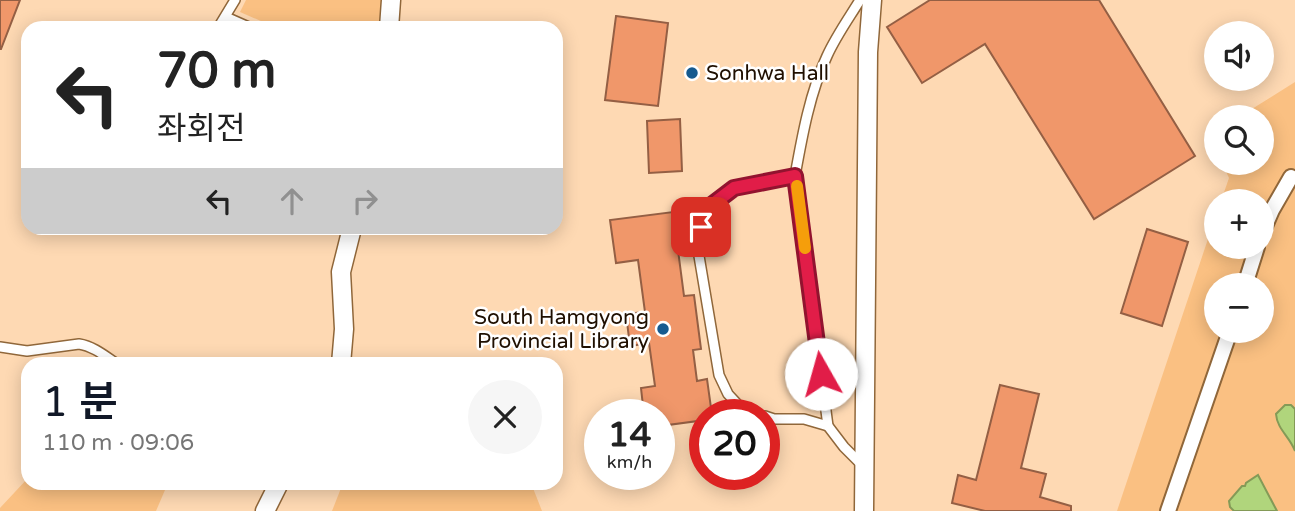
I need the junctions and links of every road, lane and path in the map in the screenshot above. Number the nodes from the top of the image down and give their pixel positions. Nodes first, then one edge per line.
1 (235, 0) edge
2 (391, 0) edge
3 (860, 0) edge
4 (872, 0) edge
5 (226, 17) junction
6 (223, 21) edge
7 (235, 21) edge
8 (389, 21) edge
9 (795, 176) junction
10 (1291, 177) dead end
11 (1274, 207) edge
12 (350, 235) edge
13 (1226, 343) edge
14 (0, 347) edge
15 (106, 357) edge
16 (342, 357) edge
17 (733, 399) edge
18 (780, 419) edge
19 (828, 426) junction
20 (865, 468) junction
21 (276, 490) edge
22 (265, 511) edge
23 (864, 511) edge
24 (1168, 511) edge

1 - 5 lane
2 - 8 street
3 - 9 lane
4 - 20 street
5 - 6 lane
5 - 7 lane
9 - 17 lane
9 - 19 lane
10 - 11 street
12 - 16 street
13 - 24 street
14 - 15 lane
18 - 19 lane
19 - 20 lane
20 - 23 street
21 - 22 street

